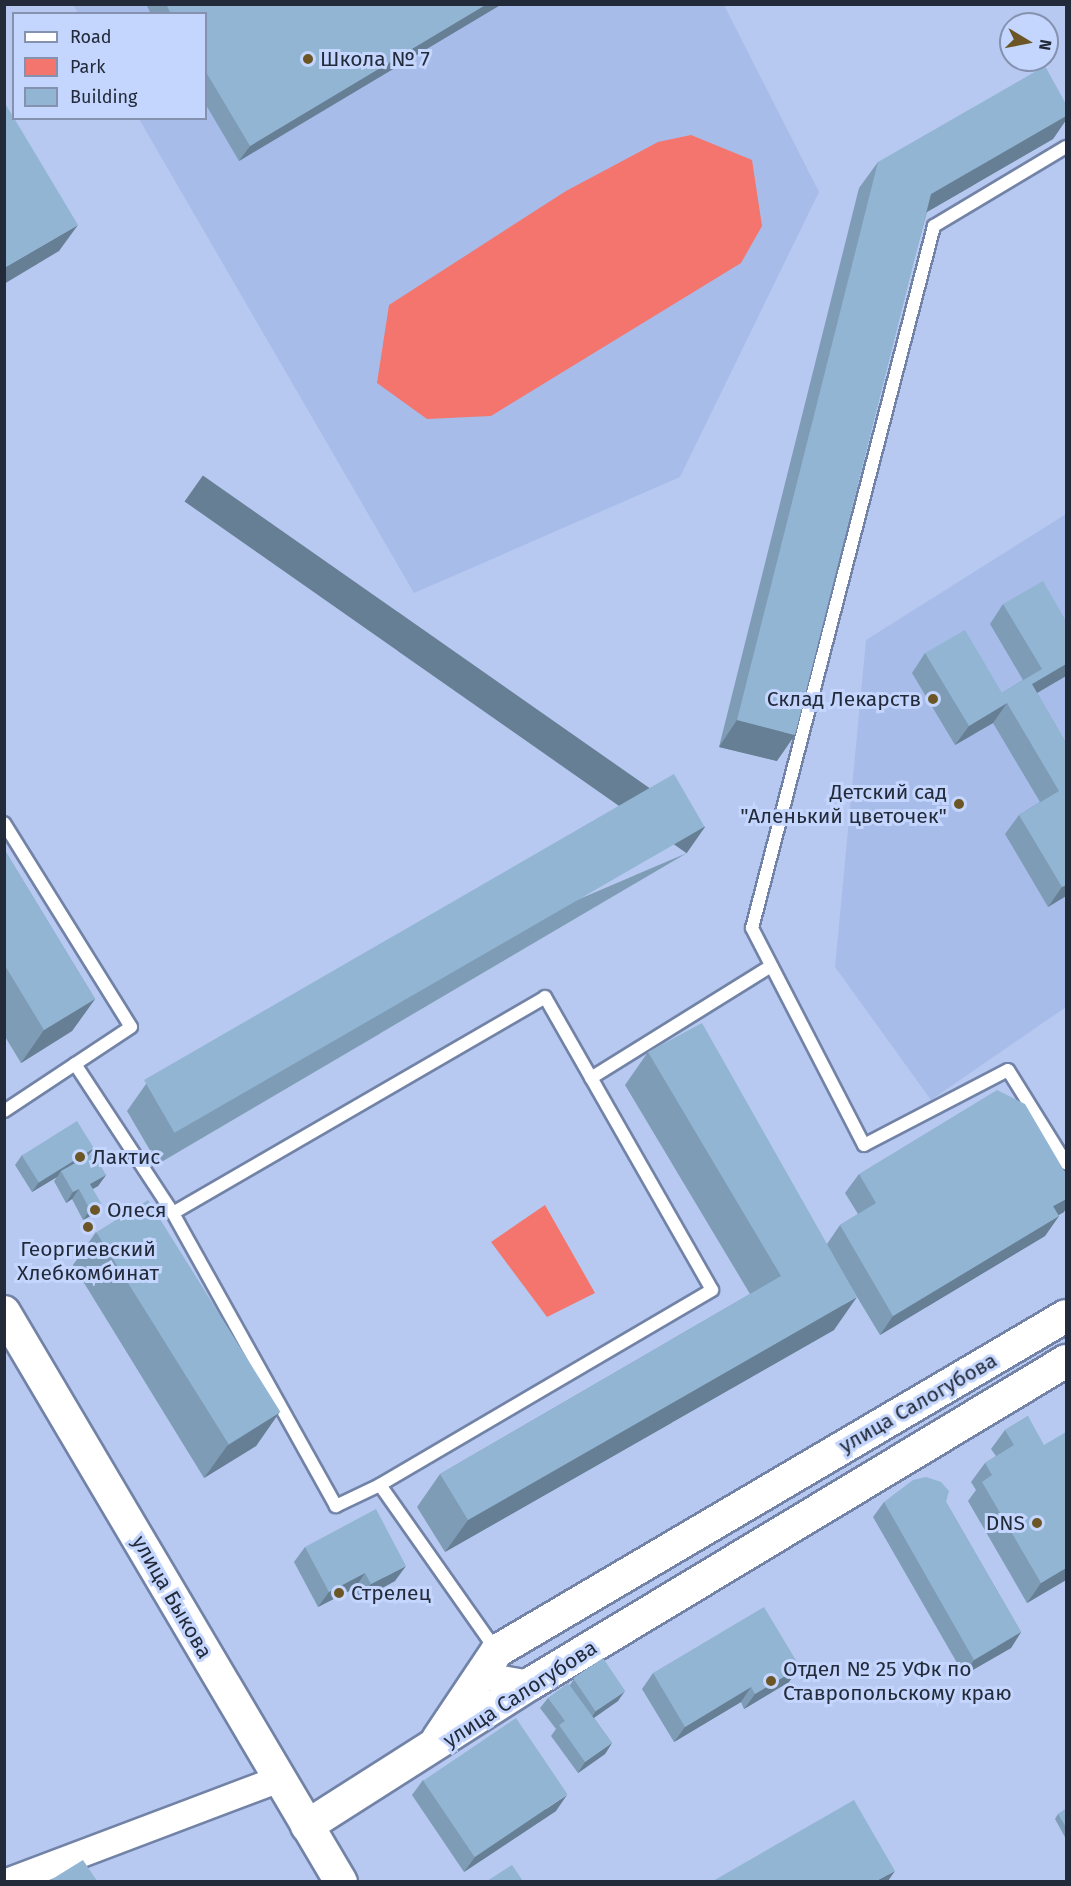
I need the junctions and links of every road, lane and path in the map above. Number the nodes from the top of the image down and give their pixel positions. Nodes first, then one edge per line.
1 (1066, 147) edge
2 (4, 823) edge
3 (771, 966) junction
4 (75, 1064) junction
5 (591, 1078) junction
6 (4, 1111) edge
7 (1066, 1163) edge
8 (173, 1213) junction
9 (4, 1312) edge
10 (1066, 1316) edge
11 (1066, 1361) edge
12 (380, 1485) junction
13 (497, 1651) junction
14 (530, 1684) junction
15 (428, 1753) junction
16 (279, 1779) junction
17 (307, 1826) junction
18 (7, 1881) edge
19 (340, 1881) edge

1 - 3 lane
2 - 4 lane
3 - 5 lane
3 - 7 lane
4 - 6 lane
4 - 8 lane
5 - 8 lane
5 - 12 lane
8 - 12 lane
9 - 16 street, улица Быкова
10 - 13 street, улица Салогубова
11 - 14 street, улица Салогубова
12 - 13 lane
13 - 14 street
13 - 15 street, улица Салогубова
14 - 15 street, улица Салогубова
15 - 17 street
16 - 17 street, улица Быкова
16 - 18 street
17 - 19 street, улица Быкова

